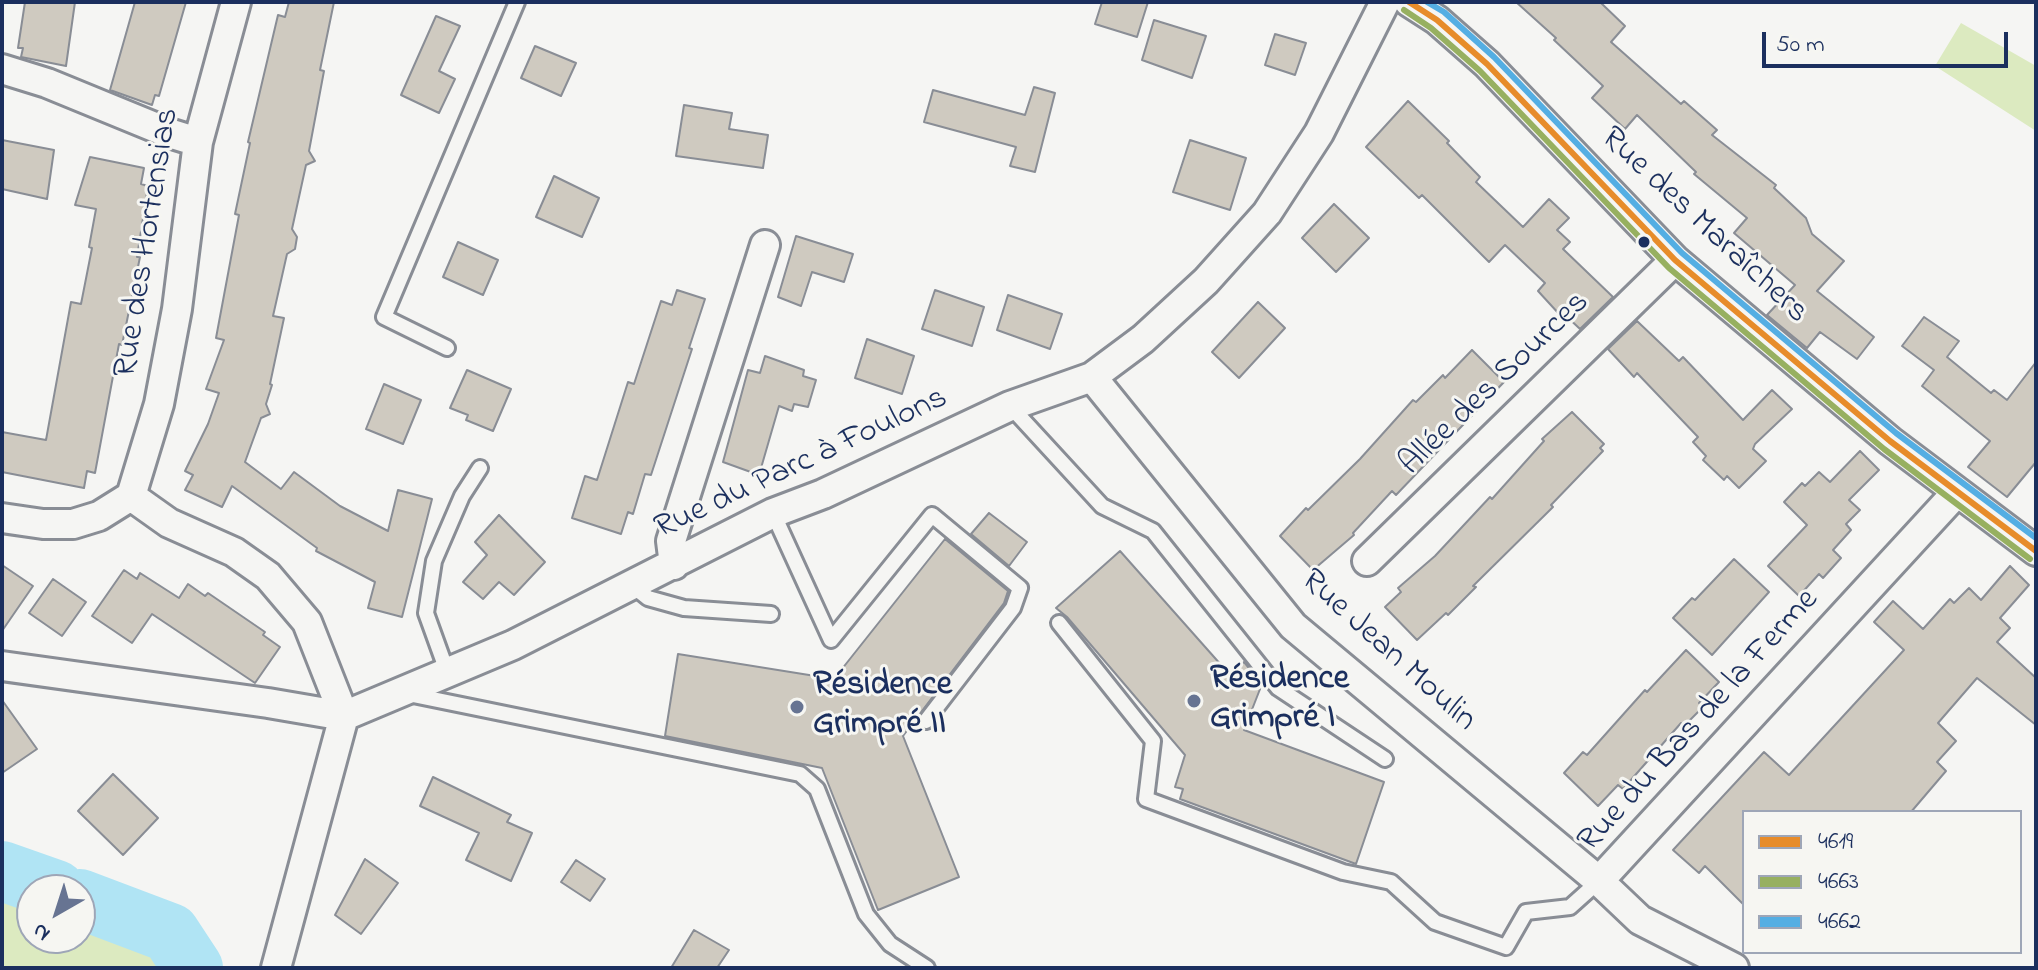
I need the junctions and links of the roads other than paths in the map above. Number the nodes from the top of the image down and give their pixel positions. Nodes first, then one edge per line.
1 (236, 2) edge
2 (517, 2) edge
3 (1385, 2) edge
4 (1409, 2) edge
5 (2, 69) edge
6 (198, 142) junction
7 (765, 245) dead end
8 (1675, 260) junction
9 (447, 348) dead end
10 (1092, 377) junction
11 (1010, 406) junction
12 (480, 468) dead end
13 (1957, 492) junction
14 (131, 496) junction
15 (773, 513) junction
16 (2, 518) edge
17 (2036, 551) edge
18 (1367, 561) dead end
19 (674, 565) junction
20 (633, 586) junction
21 (771, 614) dead end
22 (1059, 623) dead end
23 (2, 666) edge
24 (448, 674) junction
25 (404, 693) junction
26 (344, 716) junction
27 (926, 721) dead end
28 (1385, 759) dead end
29 (1599, 881) junction
30 (276, 968) edge
31 (927, 968) edge
32 (1734, 968) edge

1 - 6 street, Rue des Hortensias
2 - 9 lane
3 - 10 street, Rue du Parc à Foulons
4 - 8 street, Rue des Maraîchers
5 - 6 street
6 - 14 street, Rue des Hortensias
7 - 19 street
8 - 13 street, Rue des Maraîchers
8 - 18 street, Allée des Sources
10 - 11 street, Rue du Parc à Foulons
10 - 29 street, Rue Jean Moulin
11 - 15 street, Rue du Parc à Foulons
11 - 28 lane
12 - 24 lane
13 - 17 street, Rue des Maraîchers
13 - 29 street, Rue du Bas de la Ferme
14 - 16 street
14 - 26 street
15 - 19 street, Rue du Parc à Foulons
15 - 27 lane
19 - 20 street, Rue du Parc à Foulons
20 - 21 lane
20 - 24 street, Rue du Parc à Foulons
22 - 29 lane
23 - 26 street
24 - 25 street, Rue du Parc à Foulons
25 - 26 street, Rue du Parc à Foulons
25 - 31 lane
26 - 30 street
29 - 32 street, Rue du Bas de la Ferme

